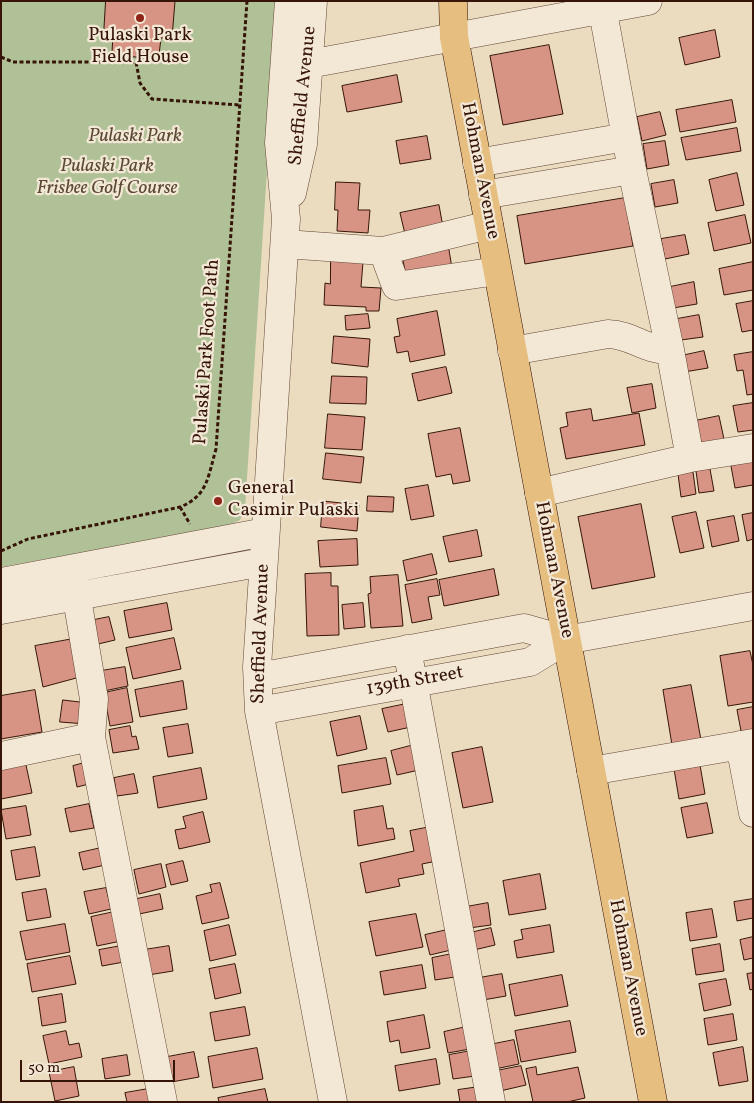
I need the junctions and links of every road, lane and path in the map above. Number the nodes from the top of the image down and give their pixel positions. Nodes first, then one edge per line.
1 (247, 1) edge
2 (289, 1) edge
3 (313, 1) edge
4 (435, 1) edge
5 (453, 1) edge
6 (648, 1) edge
7 (602, 5) edge
8 (454, 37) junction
9 (1, 57) edge
10 (308, 64) junction
11 (240, 105) junction
12 (626, 137) junction
13 (477, 163) junction
14 (632, 170) junction
15 (483, 195) junction
16 (489, 225) junction
17 (285, 231) junction
18 (384, 251) junction
19 (498, 271) junction
20 (670, 350) junction
21 (512, 351) junction
22 (753, 448) edge
23 (690, 458) junction
24 (539, 494) junction
25 (265, 532) junction
26 (1, 551) edge
27 (263, 562) junction
28 (72, 569) junction
29 (1, 582) edge
30 (77, 596) junction
31 (753, 606) edge
32 (1, 610) edge
33 (566, 640) junction
34 (407, 649) junction
35 (258, 677) junction
36 (414, 683) junction
37 (259, 711) junction
38 (91, 737) junction
39 (746, 744) edge
40 (1, 756) edge
41 (591, 771) junction
42 (753, 813) edge
43 (163, 1102) edge
44 (333, 1102) edge
45 (492, 1102) edge
46 (653, 1102) edge

1 - 11 path, Pulaski Park Foot Path
2 - 17 street, Sheffield Avenue
3 - 10 street, Sheffield Avenue
4 - 8 main road, Hohman Avenue
5 - 8 main road, Hohman Avenue
6 - 7 street
7 - 8 street
7 - 12 street
8 - 10 street
8 - 13 main road, Hohman Avenue
9 - 11 path
10 - 17 street, Sheffield Avenue
11 - 26 path, Pulaski Park Foot Path
12 - 13 street
12 - 14 street
13 - 15 main road, Hohman Avenue
14 - 15 street
14 - 20 street
15 - 16 main road, Hohman Avenue
16 - 18 street
16 - 19 main road, Hohman Avenue
17 - 18 street
17 - 25 street, Sheffield Avenue
18 - 19 street
19 - 21 main road, Hohman Avenue
20 - 21 street
20 - 23 street
21 - 24 main road, Hohman Avenue
22 - 23 street
23 - 24 street
24 - 33 main road, Hohman Avenue
25 - 27 street, Sheffield Avenue
25 - 28 street
27 - 30 street
27 - 35 street, Sheffield Avenue
28 - 29 street
28 - 30 street
30 - 32 street
30 - 38 street
31 - 33 street, 139th Street
33 - 34 street, 139th Street
33 - 36 street, 139th Street
33 - 41 main road, Hohman Avenue
34 - 35 street, 139th Street
34 - 36 street
35 - 37 street, Sheffield Avenue
36 - 37 street, 139th Street
36 - 45 street
37 - 44 street, Sheffield Avenue
38 - 40 street
38 - 43 street
39 - 41 street
39 - 42 street
41 - 46 main road, Hohman Avenue

